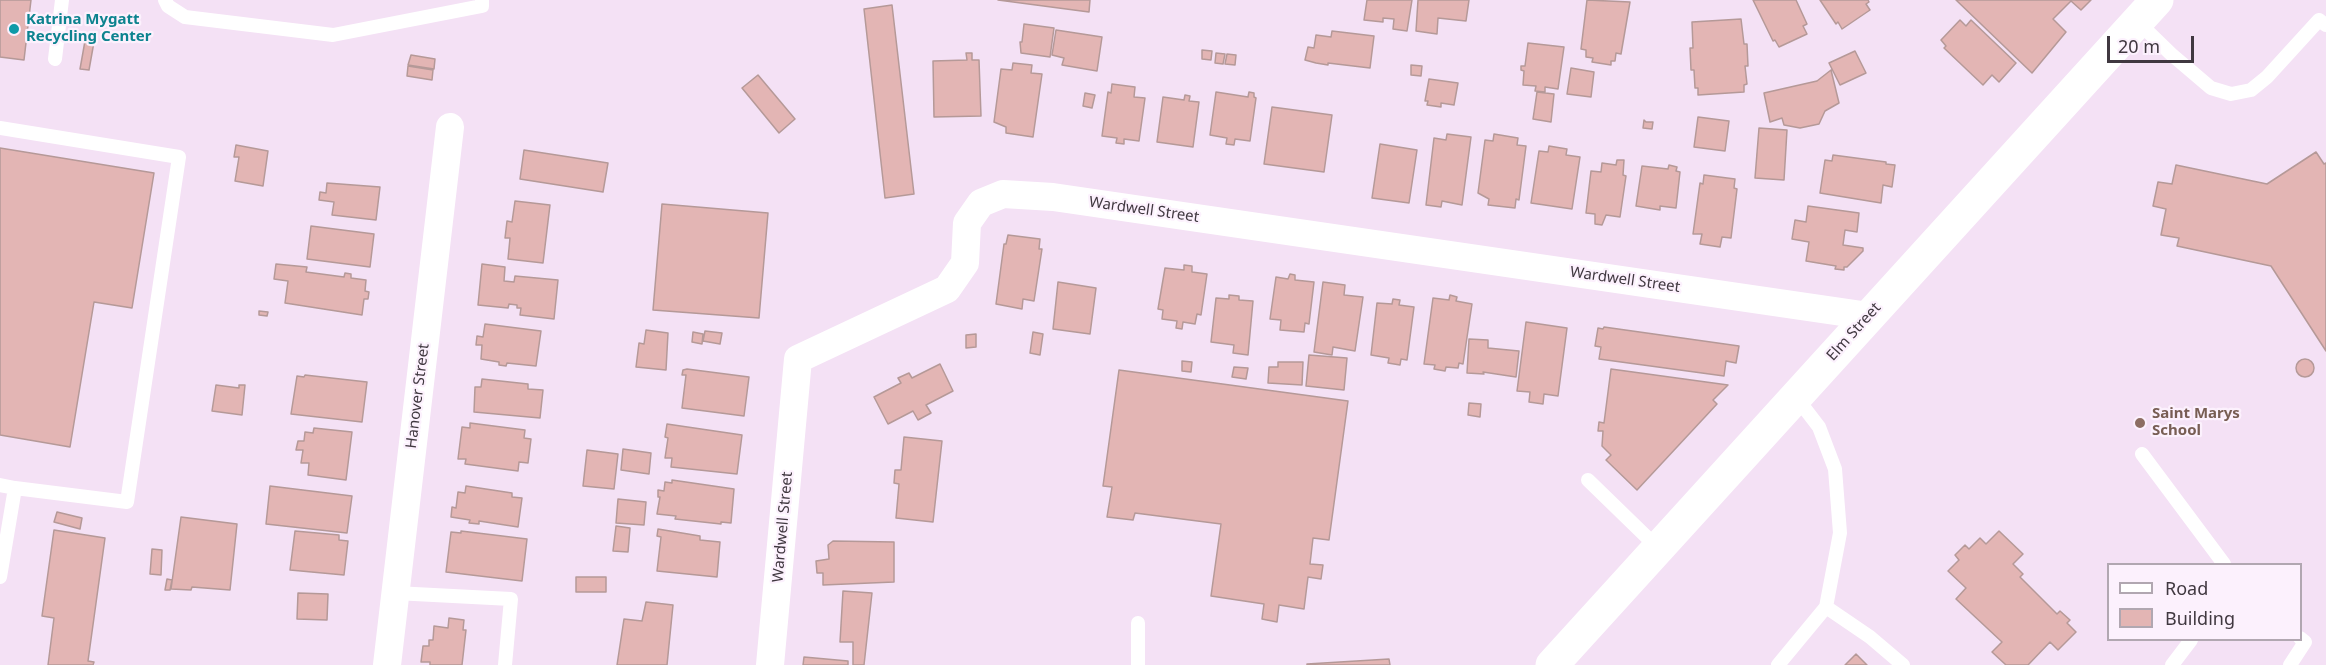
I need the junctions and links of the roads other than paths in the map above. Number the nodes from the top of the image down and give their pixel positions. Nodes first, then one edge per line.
1 (62, 0) edge
2 (165, 0) edge
3 (482, 0) edge
4 (2147, 11) edge
5 (2326, 26) edge
6 (55, 59) dead end
7 (450, 127) dead end
8 (0, 128) edge
9 (1869, 316) junction
10 (1796, 397) junction
11 (2142, 454) dead end
12 (1588, 480) dead end
13 (0, 485) edge
14 (15, 488) junction
15 (1658, 548) junction
16 (2223, 563) edge
17 (0, 577) edge
18 (395, 593) junction
19 (1826, 607) junction
20 (1138, 622) dead end
21 (2302, 640) edge
22 (2190, 641) edge
23 (387, 665) edge
24 (505, 665) edge
25 (770, 665) edge
26 (1138, 665) edge
27 (1552, 665) edge
28 (1778, 665) edge
29 (1903, 665) edge
30 (2172, 665) edge
31 (2290, 665) edge

1 - 6 lane
2 - 3 lane
4 - 5 lane
4 - 9 main road, Elm Street
7 - 18 street, Hanover Street
8 - 14 lane
9 - 10 main road, Elm Street
9 - 25 street, Wardwell Street
10 - 15 main road, Elm Street
10 - 19 lane
11 - 16 lane
12 - 15 lane
13 - 14 lane
14 - 17 lane
15 - 27 main road, Elm Street
18 - 23 street, Hanover Street
18 - 24 lane
19 - 28 lane
19 - 29 lane
20 - 26 lane
21 - 31 lane
22 - 30 lane

